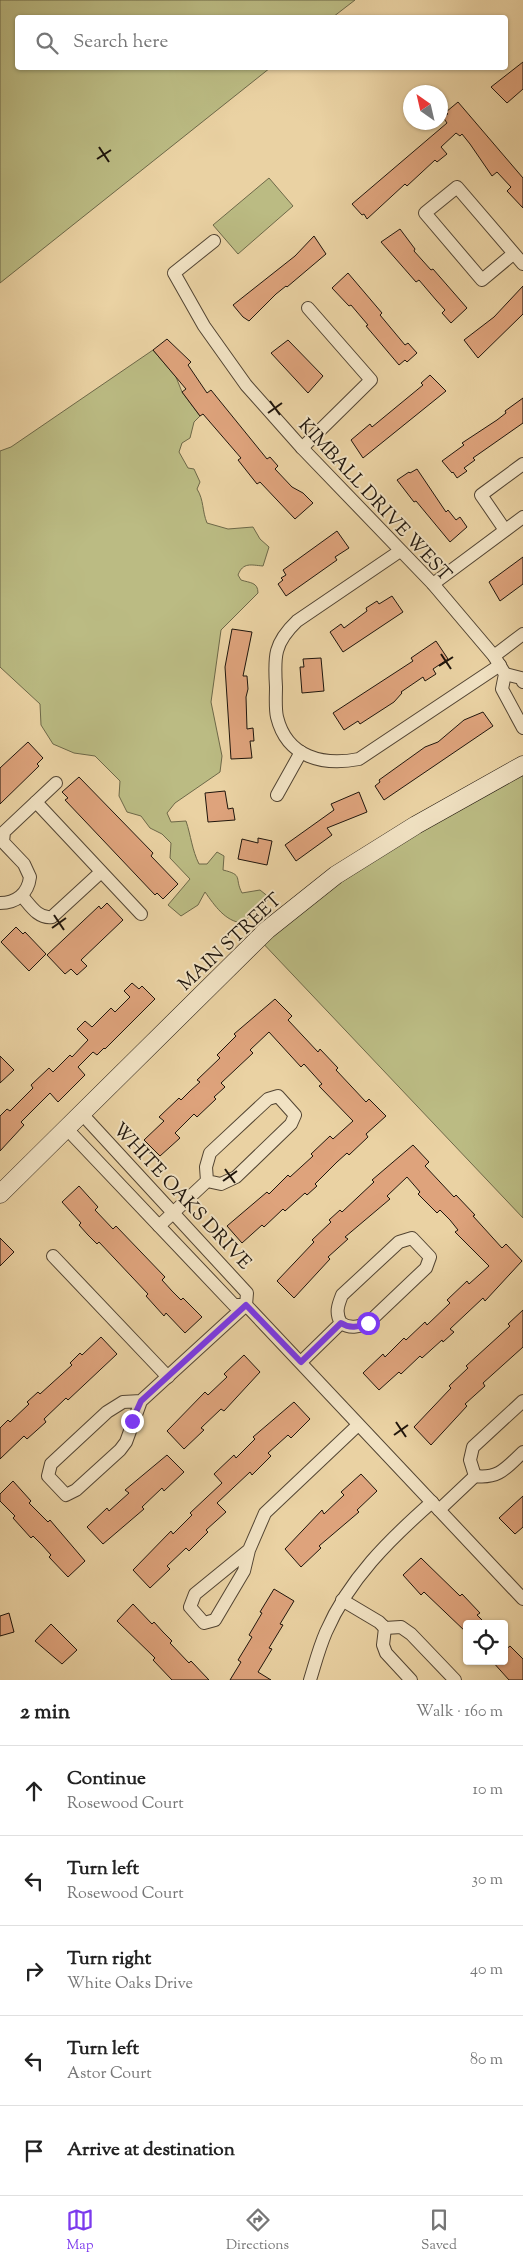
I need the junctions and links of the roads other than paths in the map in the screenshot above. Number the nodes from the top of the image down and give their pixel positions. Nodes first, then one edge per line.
1 (214, 241) dead end
2 (513, 254) junction
3 (523, 264) edge
4 (308, 308) dead end
5 (302, 448) junction
6 (523, 464) edge
7 (523, 517) edge
8 (506, 530) junction
9 (400, 551) junction
10 (432, 584) junction
11 (523, 634) edge
12 (500, 665) junction
13 (523, 682) edge
14 (523, 728) edge
15 (301, 752) junction
16 (523, 765) edge
17 (56, 783) dead end
18 (277, 795) dead end
19 (36, 802) junction
20 (101, 872) junction
21 (22, 896) junction
22 (0, 903) edge
23 (141, 914) dead end
24 (82, 1114) junction
25 (68, 1129) junction
26 (207, 1181) junction
27 (0, 1194) edge
28 (173, 1212) junction
29 (159, 1226) junction
30 (53, 1256) dead end
31 (246, 1305) junction
32 (341, 1323) junction
33 (301, 1362) junction
34 (168, 1377) junction
35 (141, 1401) junction
36 (523, 1401) edge
37 (358, 1425) junction
38 (523, 1452) edge
39 (475, 1476) junction
40 (436, 1506) junction
41 (249, 1550) junction
42 (523, 1598) edge
43 (342, 1600) junction
44 (385, 1628) junction
45 (310, 1680) edge
46 (411, 1680) edge
47 (455, 1680) edge

1 - 5 street, KIMBALL DRIVE WEST
2 - 2 street
2 - 3 street
4 - 5 street
5 - 9 street, KIMBALL DRIVE WEST
6 - 8 street
7 - 8 street
8 - 10 street
9 - 10 street, KIMBALL DRIVE WEST
9 - 15 street
10 - 12 street, KIMBALL DRIVE WEST
11 - 12 street
12 - 13 street, KIMBALL DRIVE WEST
12 - 14 street
12 - 15 street
15 - 18 street
16 - 24 main road, MAIN STREET
17 - 19 street
19 - 20 street
19 - 21 street
20 - 21 street
20 - 23 street
21 - 22 street
24 - 25 main road, MAIN STREET
24 - 28 street, WHITE OAKS DRIVE
25 - 27 main road, MAIN STREET
25 - 29 street, WHITE OAKS DRIVE
26 - 26 street
26 - 28 street
28 - 29 street
28 - 31 street, WHITE OAKS DRIVE
29 - 31 street, WHITE OAKS DRIVE
30 - 34 street
31 - 33 street, WHITE OAKS DRIVE
31 - 34 street
32 - 32 street
32 - 33 street
33 - 37 street, WHITE OAKS DRIVE
34 - 35 street
35 - 35 street
36 - 39 street
37 - 40 street, WHITE OAKS DRIVE
37 - 41 street
38 - 39 street
39 - 40 street
40 - 42 street, WHITE OAKS DRIVE
40 - 43 street
41 - 41 street
43 - 44 street
43 - 45 street
44 - 46 street
44 - 47 street

